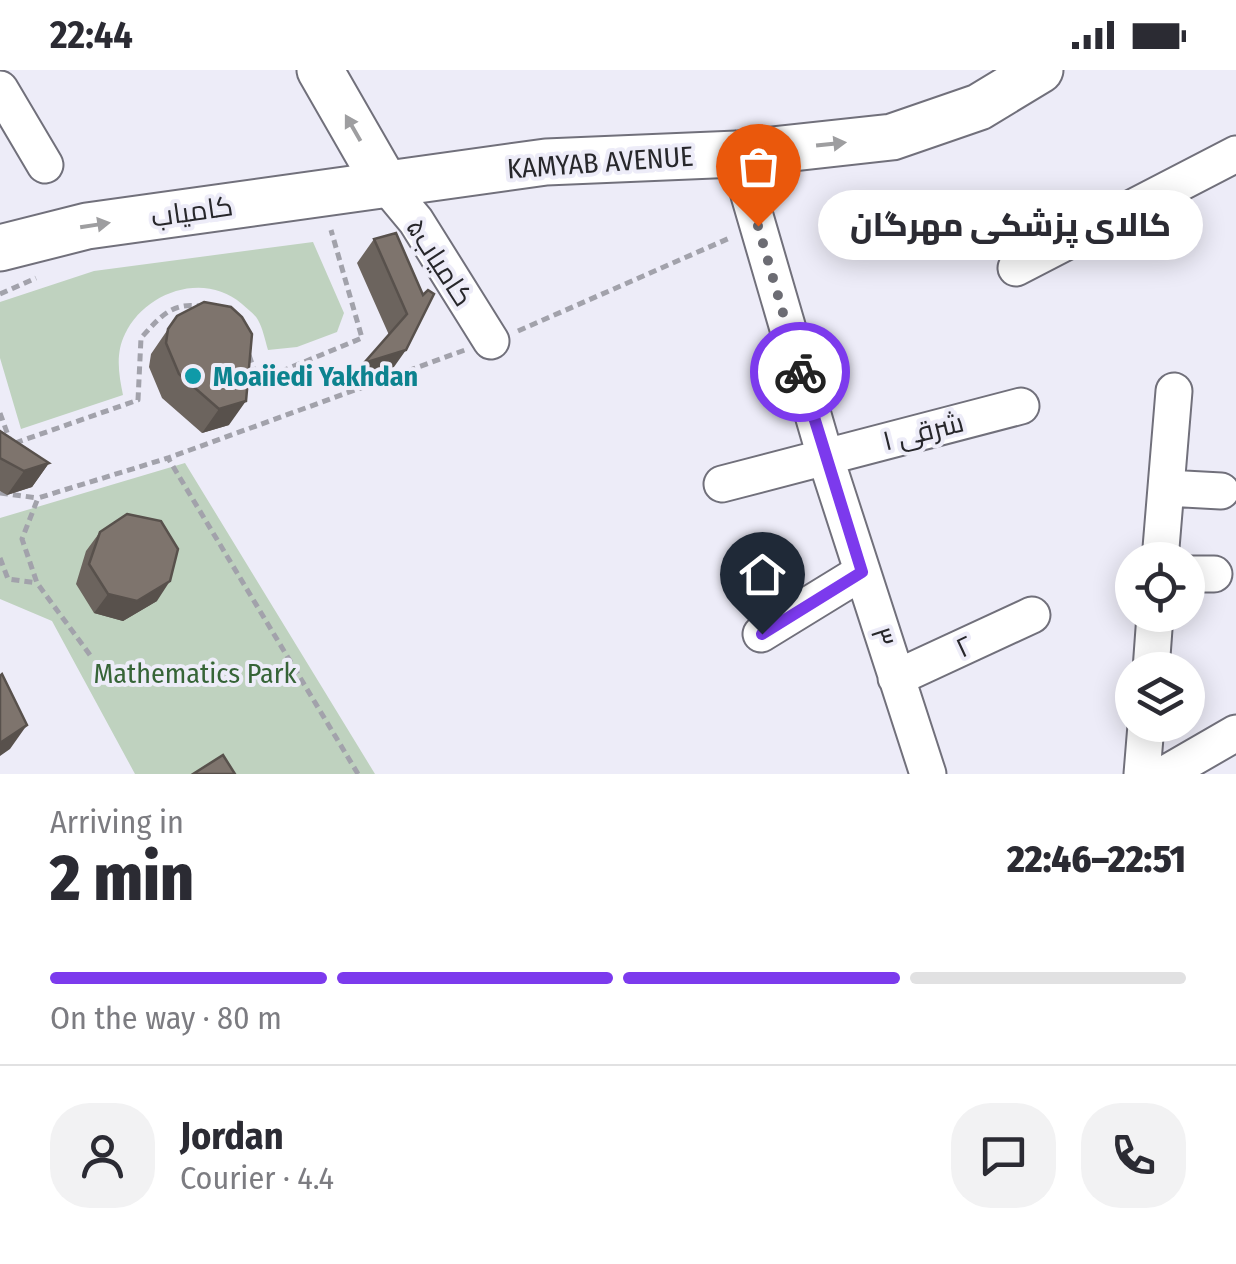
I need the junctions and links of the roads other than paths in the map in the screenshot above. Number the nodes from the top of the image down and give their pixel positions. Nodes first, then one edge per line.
1 (320, 70) edge
2 (1040, 70) edge
3 (0, 89) edge
4 (737, 154) junction
5 (1236, 154) edge
6 (45, 165) dead end
7 (386, 185) junction
8 (0, 248) edge
9 (1016, 268) dead end
10 (490, 341) road end
11 (1174, 391) dead end
12 (1021, 406) dead end
13 (825, 456) junction
14 (722, 484) dead end
15 (1166, 488) junction
16 (1221, 491) dead end
17 (1162, 542) edge
18 (862, 572) junction
19 (1032, 615) dead end
20 (762, 634) dead end
21 (896, 678) junction
22 (1236, 733) edge
23 (1145, 742) edge
24 (928, 774) edge
25 (1142, 774) edge
26 (1165, 774) edge

7 -> 1 main road
4 -> 2 main road, KAMYAB AVENUE
3 - 6 street
4 - 7 main road, KAMYAB AVENUE
4 - 13 street, ۳
5 - 9 street
8 -> 7 main road, کامیاب
7 - 10 street, کامیاب۵
11 - 15 street
12 - 13 street, ۱ شرقی
13 - 14 street, ۱ شرقی
13 - 18 street, ۳
15 - 16 street
15 - 17 street
18 - 20 street
18 - 21 street, ۳
19 - 21 street, ۲
21 - 24 street, ۳
22 - 26 street
23 - 25 street

